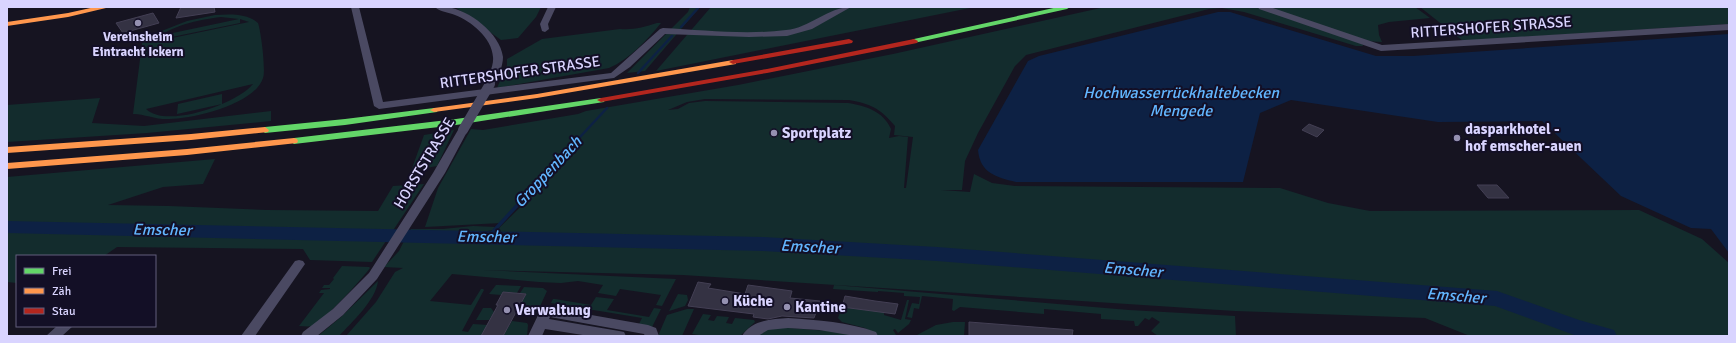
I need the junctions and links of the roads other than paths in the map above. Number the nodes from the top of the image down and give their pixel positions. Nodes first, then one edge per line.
1 (104, 7) edge
2 (355, 7) edge
3 (439, 7) edge
4 (552, 7) edge
5 (847, 7) edge
6 (1067, 7) edge
7 (1262, 7) edge
8 (7, 24) edge
9 (1729, 27) edge
10 (544, 29) dead end
11 (859, 39) dead end
12 (7, 150) edge
13 (7, 166) edge
14 (299, 264) dead end
15 (541, 323) junction
16 (65, 327) edge
17 (53, 336) edge
18 (248, 336) edge
19 (308, 336) edge
20 (536, 336) edge
21 (619, 336) edge
22 (652, 336) edge
23 (749, 336) edge
24 (870, 336) edge

1 - 8 main road
2 - 5 street, RITTERSHOFER STRASSE
3 - 19 street, HORSTSTRASSE, bridge
4 - 10 street
6 - 13 main road
7 - 9 street, RITTERSHOFER STRASSE
11 - 12 main road
14 - 18 street
15 - 20 street
15 - 21 street
15 - 22 street
16 - 17 street
23 - 24 street

